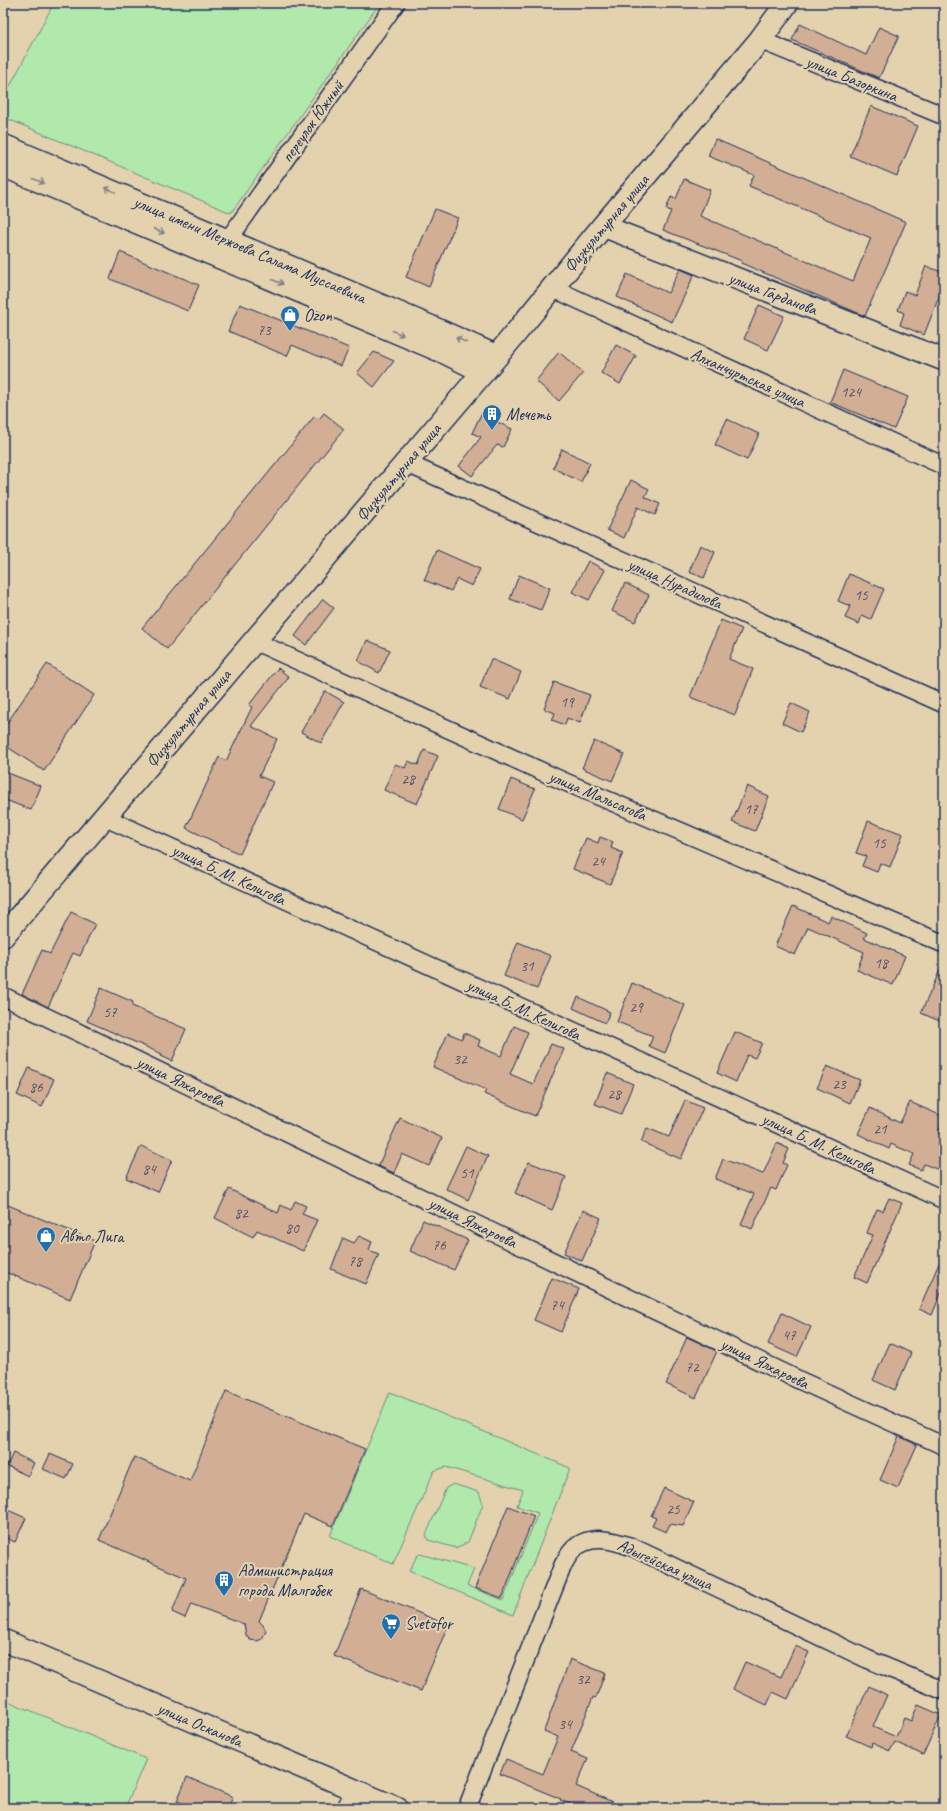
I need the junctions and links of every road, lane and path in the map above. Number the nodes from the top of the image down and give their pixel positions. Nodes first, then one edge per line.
1 (396, 3) edge
2 (787, 3) edge
3 (760, 40) junction
4 (944, 116) edge
5 (3, 145) edge
6 (3, 166) edge
7 (602, 226) junction
8 (228, 240) junction
9 (552, 288) junction
10 (944, 360) edge
11 (490, 364) junction
12 (406, 463) junction
13 (944, 466) edge
14 (254, 641) junction
15 (944, 704) edge
16 (104, 817) junction
17 (3, 936) edge
18 (944, 944) edge
19 (3, 996) edge
20 (944, 1200) edge
21 (944, 1446) edge
22 (3, 1640) edge
23 (944, 1691) edge
24 (350, 1799) edge
25 (397, 1808) edge
26 (467, 1808) edge

1 - 8 street, переулок Южный
2 - 3 main road, Физкультурная улица
3 - 4 street, улица Базоркина
3 - 7 main road, Физкультурная улица
8 -> 5 street, улица имени Мержоева Салама Муссаевича
6 -> 11 street, улица имени Мержоева Салама Муссаевича
7 - 9 main road, Физкультурная улица
7 - 10 street, улица Гарданова
11 -> 8 street, улица имени Мержоева Салама Муссаевича
9 - 11 main road, Физкультурная улица
9 - 13 street, Алханчуртская улица
11 - 12 main road, Физкультурная улица
12 - 14 main road, Физкультурная улица
12 - 15 street, улица Нурадилова
14 - 16 main road, Физкультурная улица
14 - 18 street, улица Мальсагова
16 - 17 main road, Физкультурная улица
16 - 20 street, улица Б. М. Келигова
19 - 21 street, улица Ялхароева
22 - 24 street, улица Осканова
23 - 26 street, Адыгейская улица
24 - 25 street, улица Осканова

